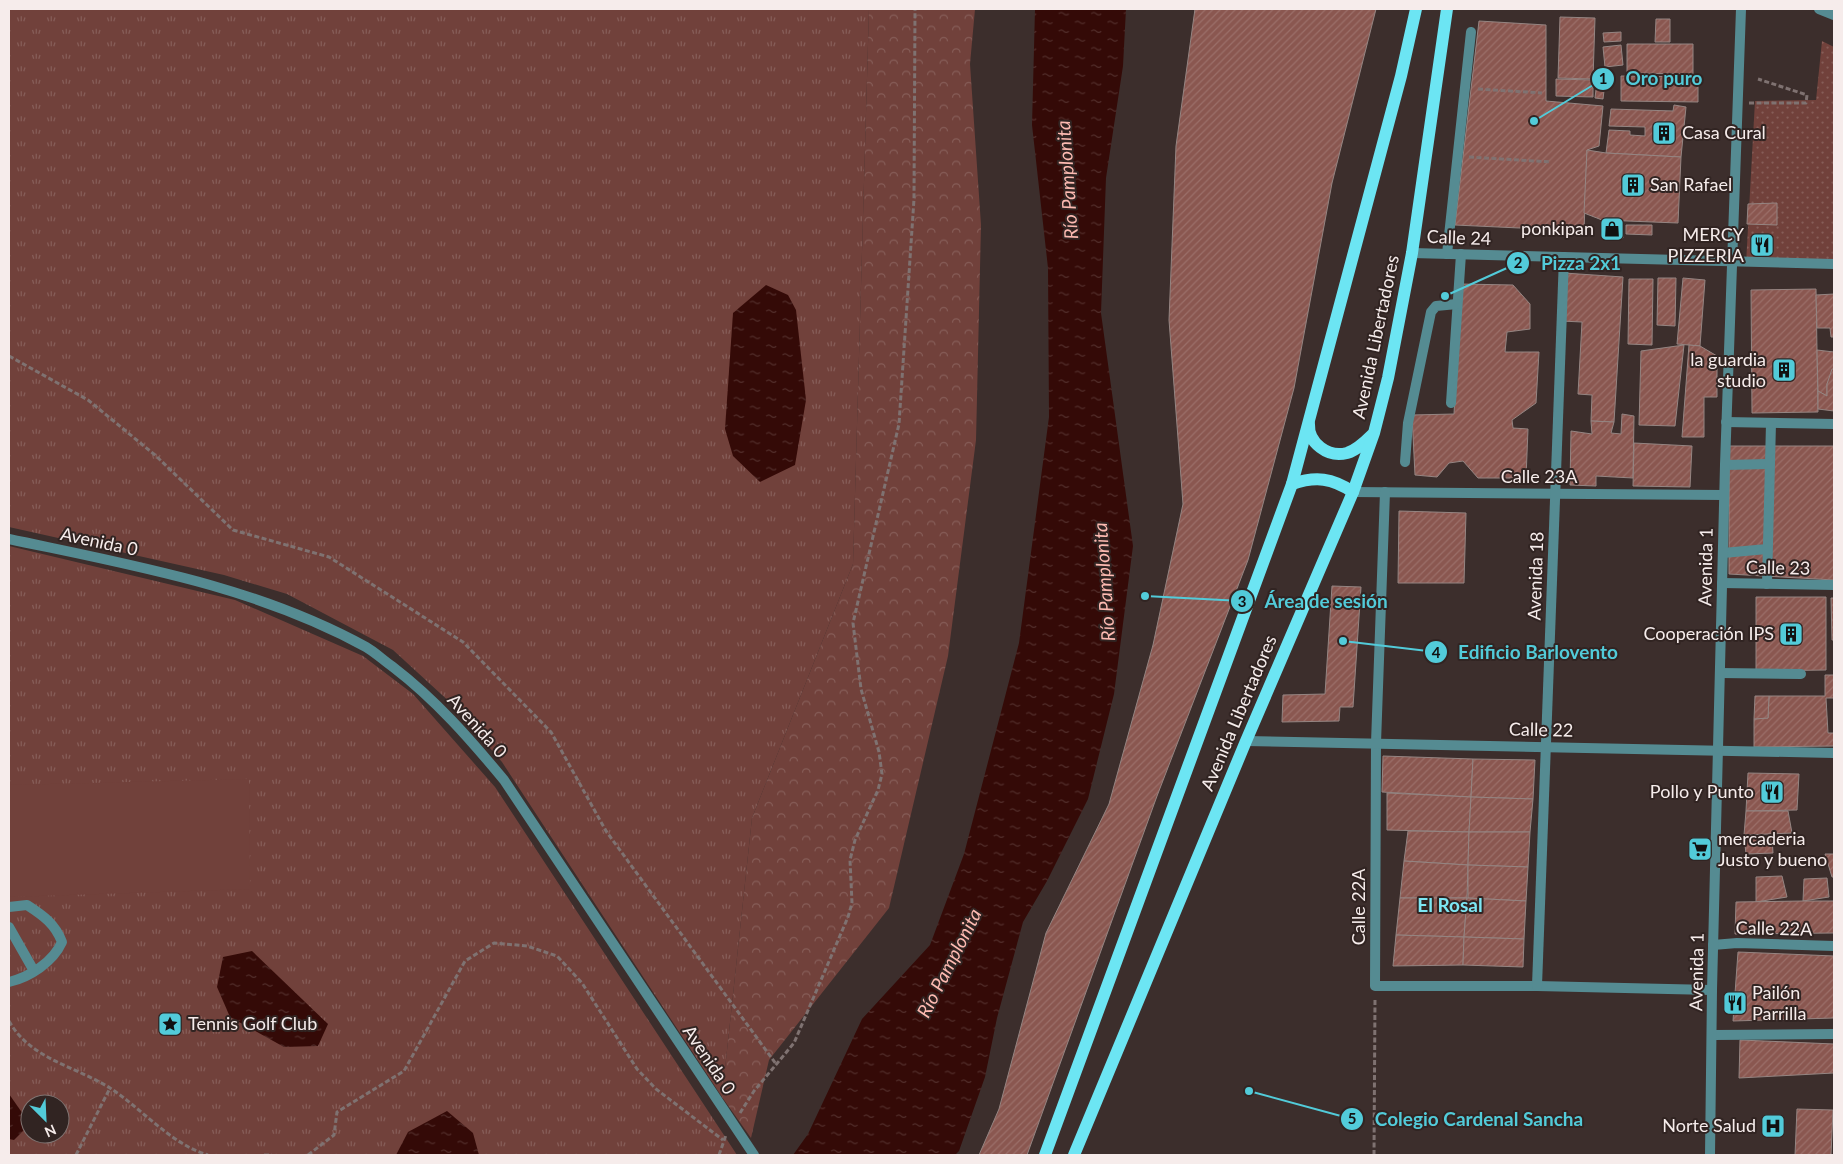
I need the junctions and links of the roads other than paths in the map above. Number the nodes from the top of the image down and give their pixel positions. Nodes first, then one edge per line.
1 (1416, 9) edge
2 (1447, 9) edge
3 (1741, 9) edge
4 (1819, 9) edge
5 (1834, 15) edge
6 (1470, 32) dead end
7 (1412, 253) junction
8 (1447, 254) junction
9 (1461, 254) junction
10 (1564, 258) junction
11 (1730, 262) junction
12 (1834, 264) edge
13 (1457, 304) junction
14 (1451, 404) dead end
15 (1309, 419) junction
16 (1726, 422) junction
17 (1771, 423) junction
18 (1834, 424) edge
19 (1374, 433) junction
20 (1405, 462) dead end
21 (1768, 464) junction
22 (1725, 465) junction
23 (1292, 484) junction
24 (1353, 492) junction
25 (1385, 492) junction
26 (1555, 493) junction
27 (1724, 494) junction
28 (9, 539) edge
29 (1767, 549) junction
30 (1723, 553) junction
31 (1722, 583) junction
32 (1767, 584) junction
33 (1834, 585) edge
34 (1720, 673) junction
35 (1801, 674) dead end
36 (1246, 741) junction
37 (1376, 743) junction
38 (1546, 747) junction
39 (1718, 750) junction
40 (1834, 753) edge
41 (9, 907) edge
42 (9, 927) edge
43 (1713, 945) junction
44 (1834, 946) edge
45 (34, 971) junction
46 (9, 982) edge
47 (1538, 986) junction
48 (1712, 990) junction
49 (1834, 1034) edge
50 (1713, 1035) junction
51 (754, 1155) edge
52 (1044, 1155) edge
53 (1074, 1155) edge
54 (1710, 1155) edge

1 - 15 main road, Avenida Libertadores
2 - 7 main road, Avenida Libertadores
3 - 11 street, Avenida 1
4 - 5 street
6 - 8 street
7 - 8 street, Calle 24
7 - 19 main road, Avenida Libertadores
8 - 9 street, Calle 24
9 - 10 street, Calle 24
9 - 13 street
10 - 11 street, Calle 24
10 - 26 street, Avenida 18
11 - 12 street, Calle 24
11 - 16 street, Avenida 1
13 - 14 street
13 - 20 street
15 - 19 main road
15 - 23 main road, Avenida Libertadores
16 - 17 street
16 - 22 street, Avenida 1
17 - 18 street
17 - 21 street
19 - 24 main road, Avenida Libertadores
21 - 22 street
21 - 29 street
22 - 27 street, Avenida 1
23 - 24 main road
23 - 52 main road, Avenida Libertadores
24 - 25 street, Calle 23A
24 - 36 main road, Avenida Libertadores
25 - 26 street, Calle 23A
25 - 37 street, Calle 22A
26 - 27 street, Calle 23A
26 - 38 street, Avenida 18
27 - 30 street, Avenida 1
28 - 51 street, Avenida 0
29 - 30 street
29 - 32 street
30 - 31 street, Avenida 1
31 - 32 street, Calle 23
31 - 34 street, Avenida 1
32 - 33 street, Calle 23
34 - 35 street
34 - 39 street, Avenida 1
36 - 37 street, Calle 22
36 - 53 main road, Avenida Libertadores
37 - 38 street, Calle 22
37 - 47 street, Calle 22A
38 - 39 street, Calle 22
38 - 47 street, Avenida 18
39 - 40 street, Calle 22
39 - 43 street, Avenida 1
41 - 45 street
42 - 45 street
43 - 44 street, Calle 22A
43 - 48 street, Avenida 1
45 - 46 street
47 - 48 street
48 - 50 street, Avenida 1
49 - 50 street
50 - 54 street, Avenida 1

